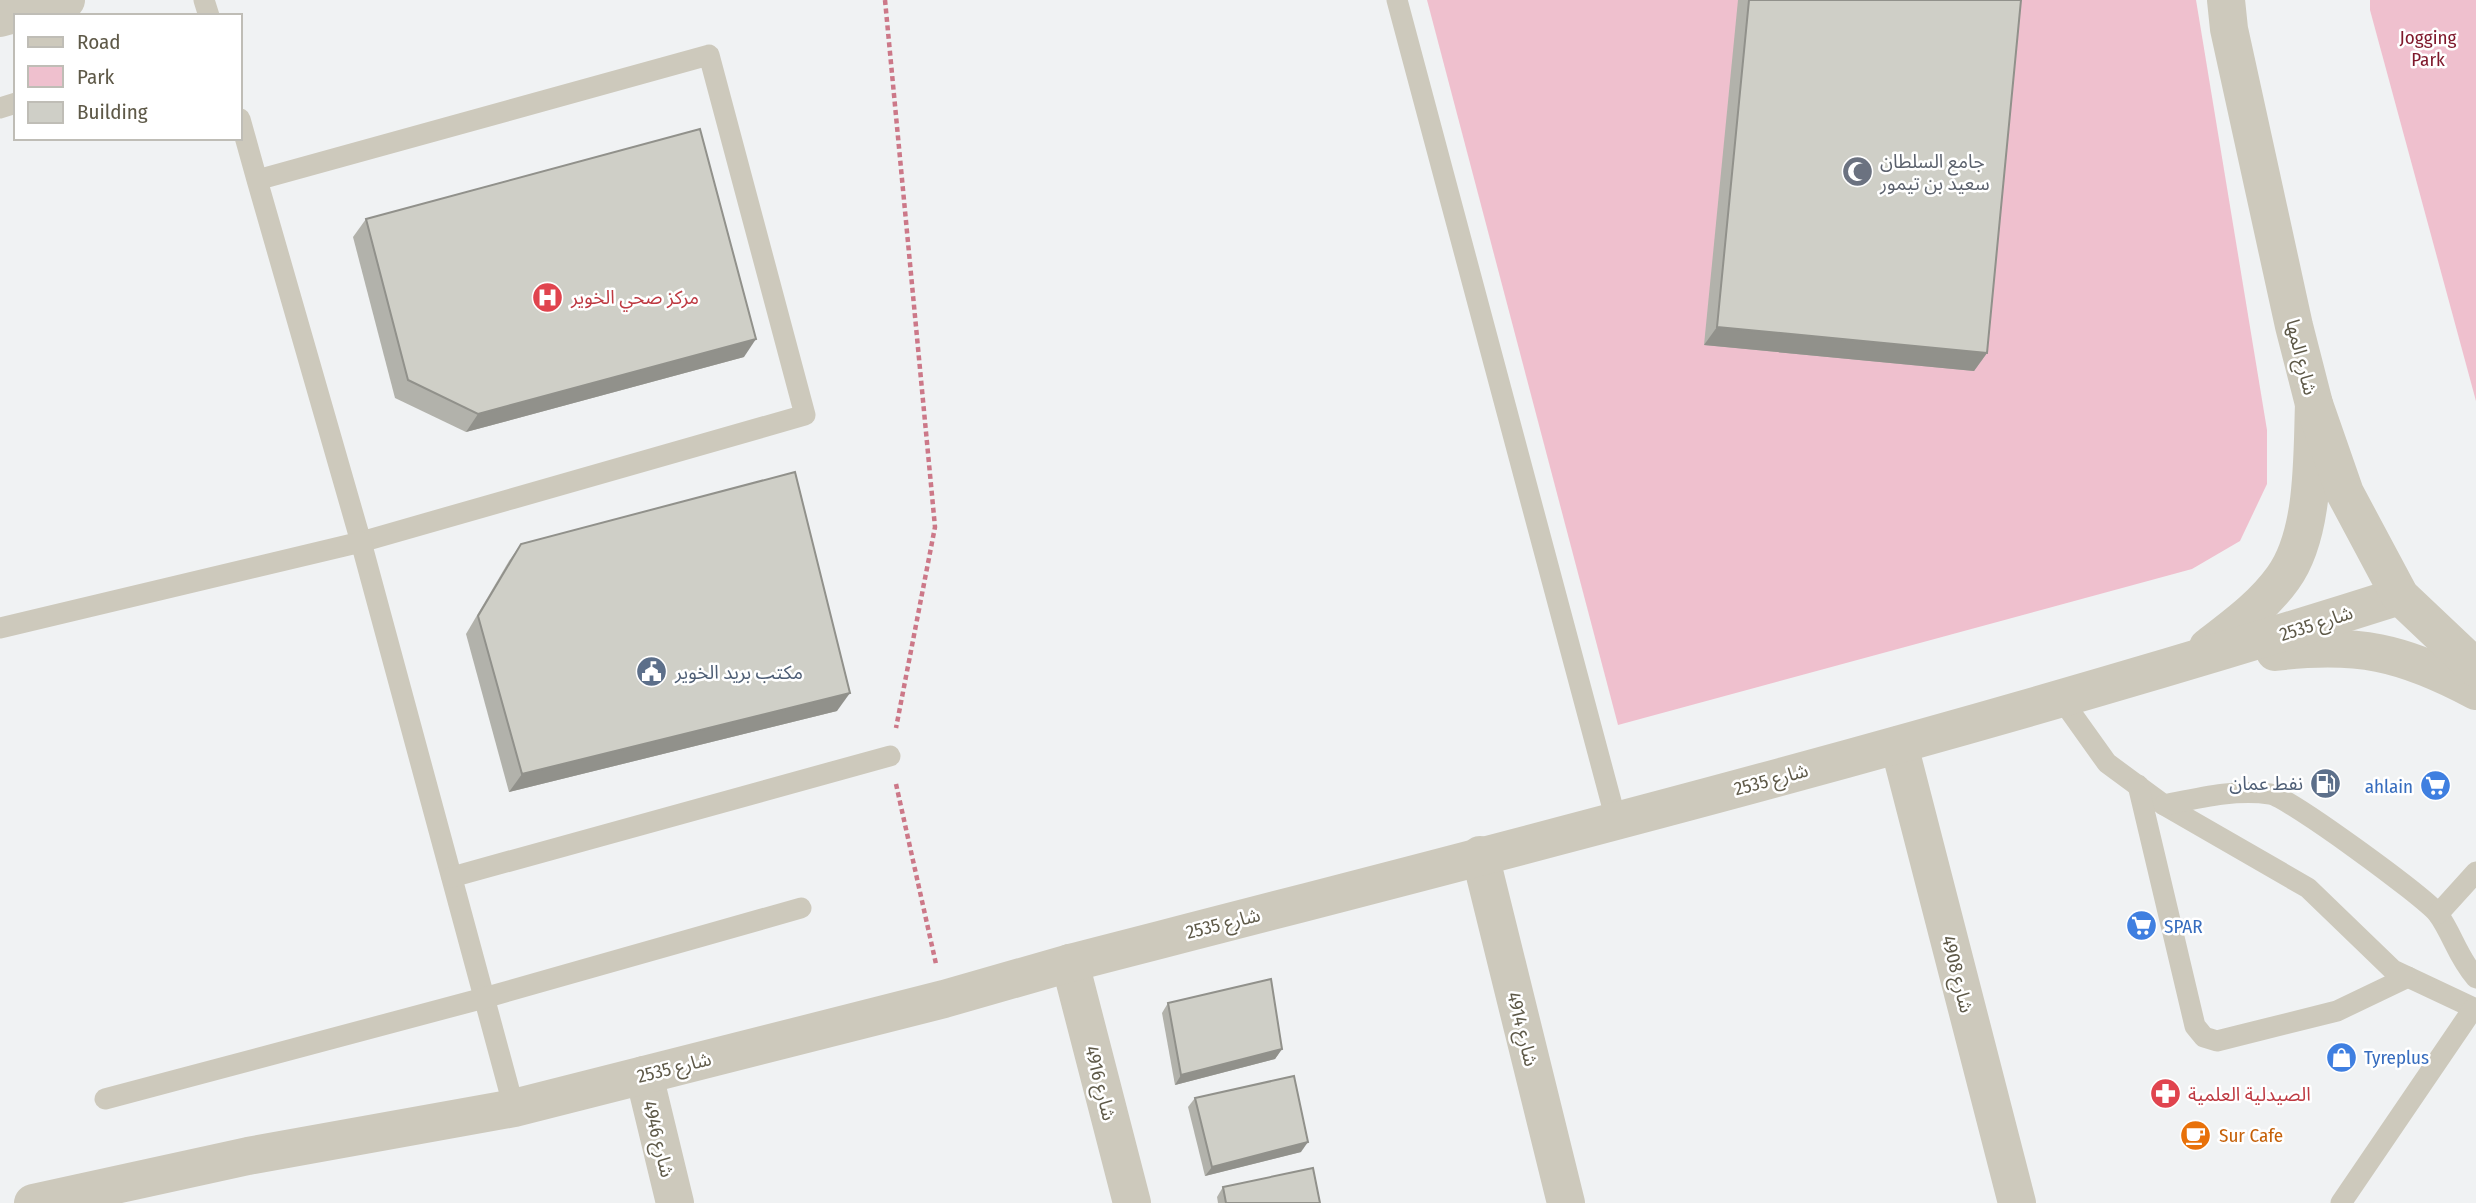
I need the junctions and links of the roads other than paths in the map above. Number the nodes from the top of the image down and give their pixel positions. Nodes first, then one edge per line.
1 (63, 0) edge
2 (1397, 0) edge
3 (2227, 0) edge
4 (0, 18) edge
5 (242, 126) edge
6 (257, 180) junction
7 (2314, 404) junction
8 (361, 542) junction
9 (2400, 596) junction
10 (0, 628) edge
11 (2186, 664) junction
12 (2476, 668) edge
13 (2476, 691) edge
14 (2062, 700) junction
15 (1899, 746) junction
16 (890, 757) road end
17 (2138, 785) junction
18 (2164, 804) junction
19 (1616, 820) junction
20 (1480, 855) junction
21 (2476, 873) edge
22 (452, 877) junction
23 (801, 908) dead end
24 (2438, 914) junction
25 (1070, 963) junction
26 (2408, 977) junction
27 (2476, 978) edge
28 (484, 998) junction
29 (2475, 1009) edge
30 (644, 1075) junction
31 (105, 1099) dead end
32 (514, 1108) junction
33 (33, 1203) edge
34 (675, 1203) edge
35 (1132, 1203) edge
36 (1566, 1203) edge
37 (2017, 1203) edge
38 (2341, 1203) edge

1 - 4 street
2 - 19 lane
3 - 7 street, شارع المها
5 - 6 lane
6 - 8 lane
6 - 8 lane
7 - 9 street, شارع المها
7 - 11 street
8 - 10 lane
8 - 22 lane
9 - 11 street, 2535 شارع
9 - 12 street, شارع المها
11 - 13 street
11 - 14 street, 2535 شارع
14 - 15 street, 2535 شارع
14 - 17 lane
15 - 19 street, 2535 شارع
15 - 37 street, 4908 شارع
16 - 22 lane
17 - 18 lane
17 - 26 lane
18 - 24 lane
18 - 26 lane
19 - 20 street, 2535 شارع
20 - 25 street, 2535 شارع
20 - 36 street, 4914 شارع
21 - 24 lane
22 - 28 lane
23 - 28 lane
24 - 27 lane
25 - 30 street, 2535 شارع
25 - 35 street, 4916 شارع
26 - 29 lane
28 - 31 lane
28 - 32 lane
29 - 38 lane
30 - 32 street, 2535 شارع
30 - 34 street, 4946 شارع
32 - 33 street, 2535 شارع

